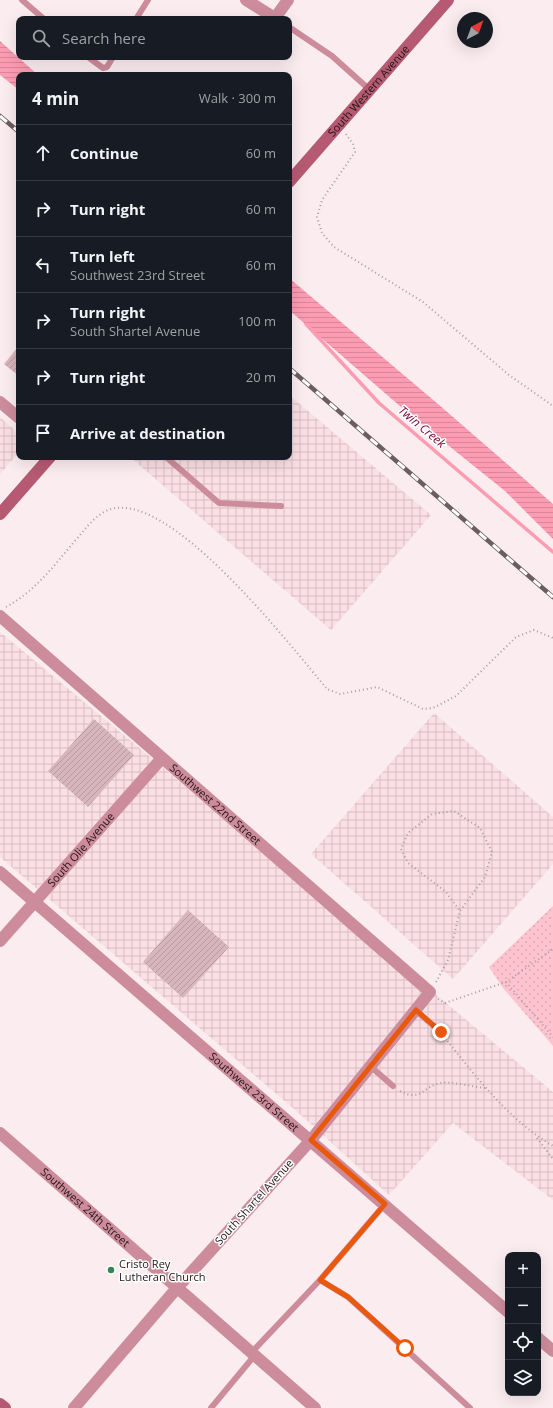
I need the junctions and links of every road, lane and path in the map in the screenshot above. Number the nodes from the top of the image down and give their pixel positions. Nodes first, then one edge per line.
1 (22, 0) edge
2 (148, 0) edge
3 (246, 0) edge
4 (288, 0) edge
5 (448, 0) edge
6 (41, 16) edge
7 (138, 16) edge
8 (273, 16) edge
9 (277, 16) edge
10 (292, 29) edge
11 (92, 60) edge
12 (111, 60) edge
13 (370, 90) junction
14 (338, 127) junction
15 (292, 179) edge
16 (0, 402) edge
17 (553, 406) edge
18 (16, 415) edge
19 (47, 460) edge
20 (169, 460) edge
21 (281, 506) dead end
22 (0, 514) edge
23 (0, 610) edge
24 (0, 616) edge
25 (553, 638) edge
26 (162, 758) junction
27 (0, 872) edge
28 (34, 903) junction
29 (460, 911) junction
30 (0, 941) edge
31 (553, 949) edge
32 (506, 982) junction
33 (430, 992) junction
34 (416, 1010) junction
35 (441, 1032) joint
36 (553, 1037) edge
37 (370, 1066) junction
38 (393, 1086) joint
39 (485, 1088) junction
40 (0, 1133) edge
41 (536, 1136) junction
42 (311, 1140) junction
43 (553, 1146) edge
44 (553, 1159) edge
45 (385, 1204) junction
46 (320, 1280) junction
47 (178, 1288) junction
48 (505, 1309) edge
49 (541, 1341) edge
50 (553, 1351) edge
51 (253, 1354) junction
52 (0, 1404) edge
53 (5, 1408) edge
54 (74, 1408) edge
55 (211, 1408) edge
56 (315, 1408) edge
57 (470, 1408) edge

1 - 6 lane
2 - 7 lane
3 - 8 street
4 - 9 street
5 - 13 main road, South Western Avenue
10 - 13 lane
11 - 12 lane
13 - 14 main road, South Western Avenue
14 - 15 main road, South Western Avenue
14 - 17 path
16 - 18 street
19 - 22 main road
20 - 21 lane
23 - 25 path
24 - 26 street, Southwest 22nd Street
26 - 28 street, South Olie Avenue
26 - 33 street, Southwest 22nd Street
27 - 28 street, Southwest 23rd Street
28 - 30 street, South Olie Avenue
28 - 42 street, Southwest 23rd Street
29 - 29 path
29 - 33 path
31 - 32 path
32 - 33 path
32 - 36 path
33 - 34 street, South Shartel Avenue
34 - 35 lane
34 - 37 street, South Shartel Avenue
35 - 39 path
37 - 38 lane
37 - 42 street, South Shartel Avenue
38 - 39 path
39 - 41 path
40 - 47 street, Southwest 24th Street
41 - 43 path
41 - 44 path
42 - 45 street, Southwest 23rd Street
42 - 47 street, South Shartel Avenue
45 - 46 lane
45 - 48 street, Southwest 23rd Street
46 - 51 lane
46 - 57 lane
47 - 51 street, Southwest 24th Street
47 - 54 street, South Shartel Avenue
49 - 50 street
51 - 55 lane
51 - 56 street, Southwest 24th Street
52 - 53 main road

